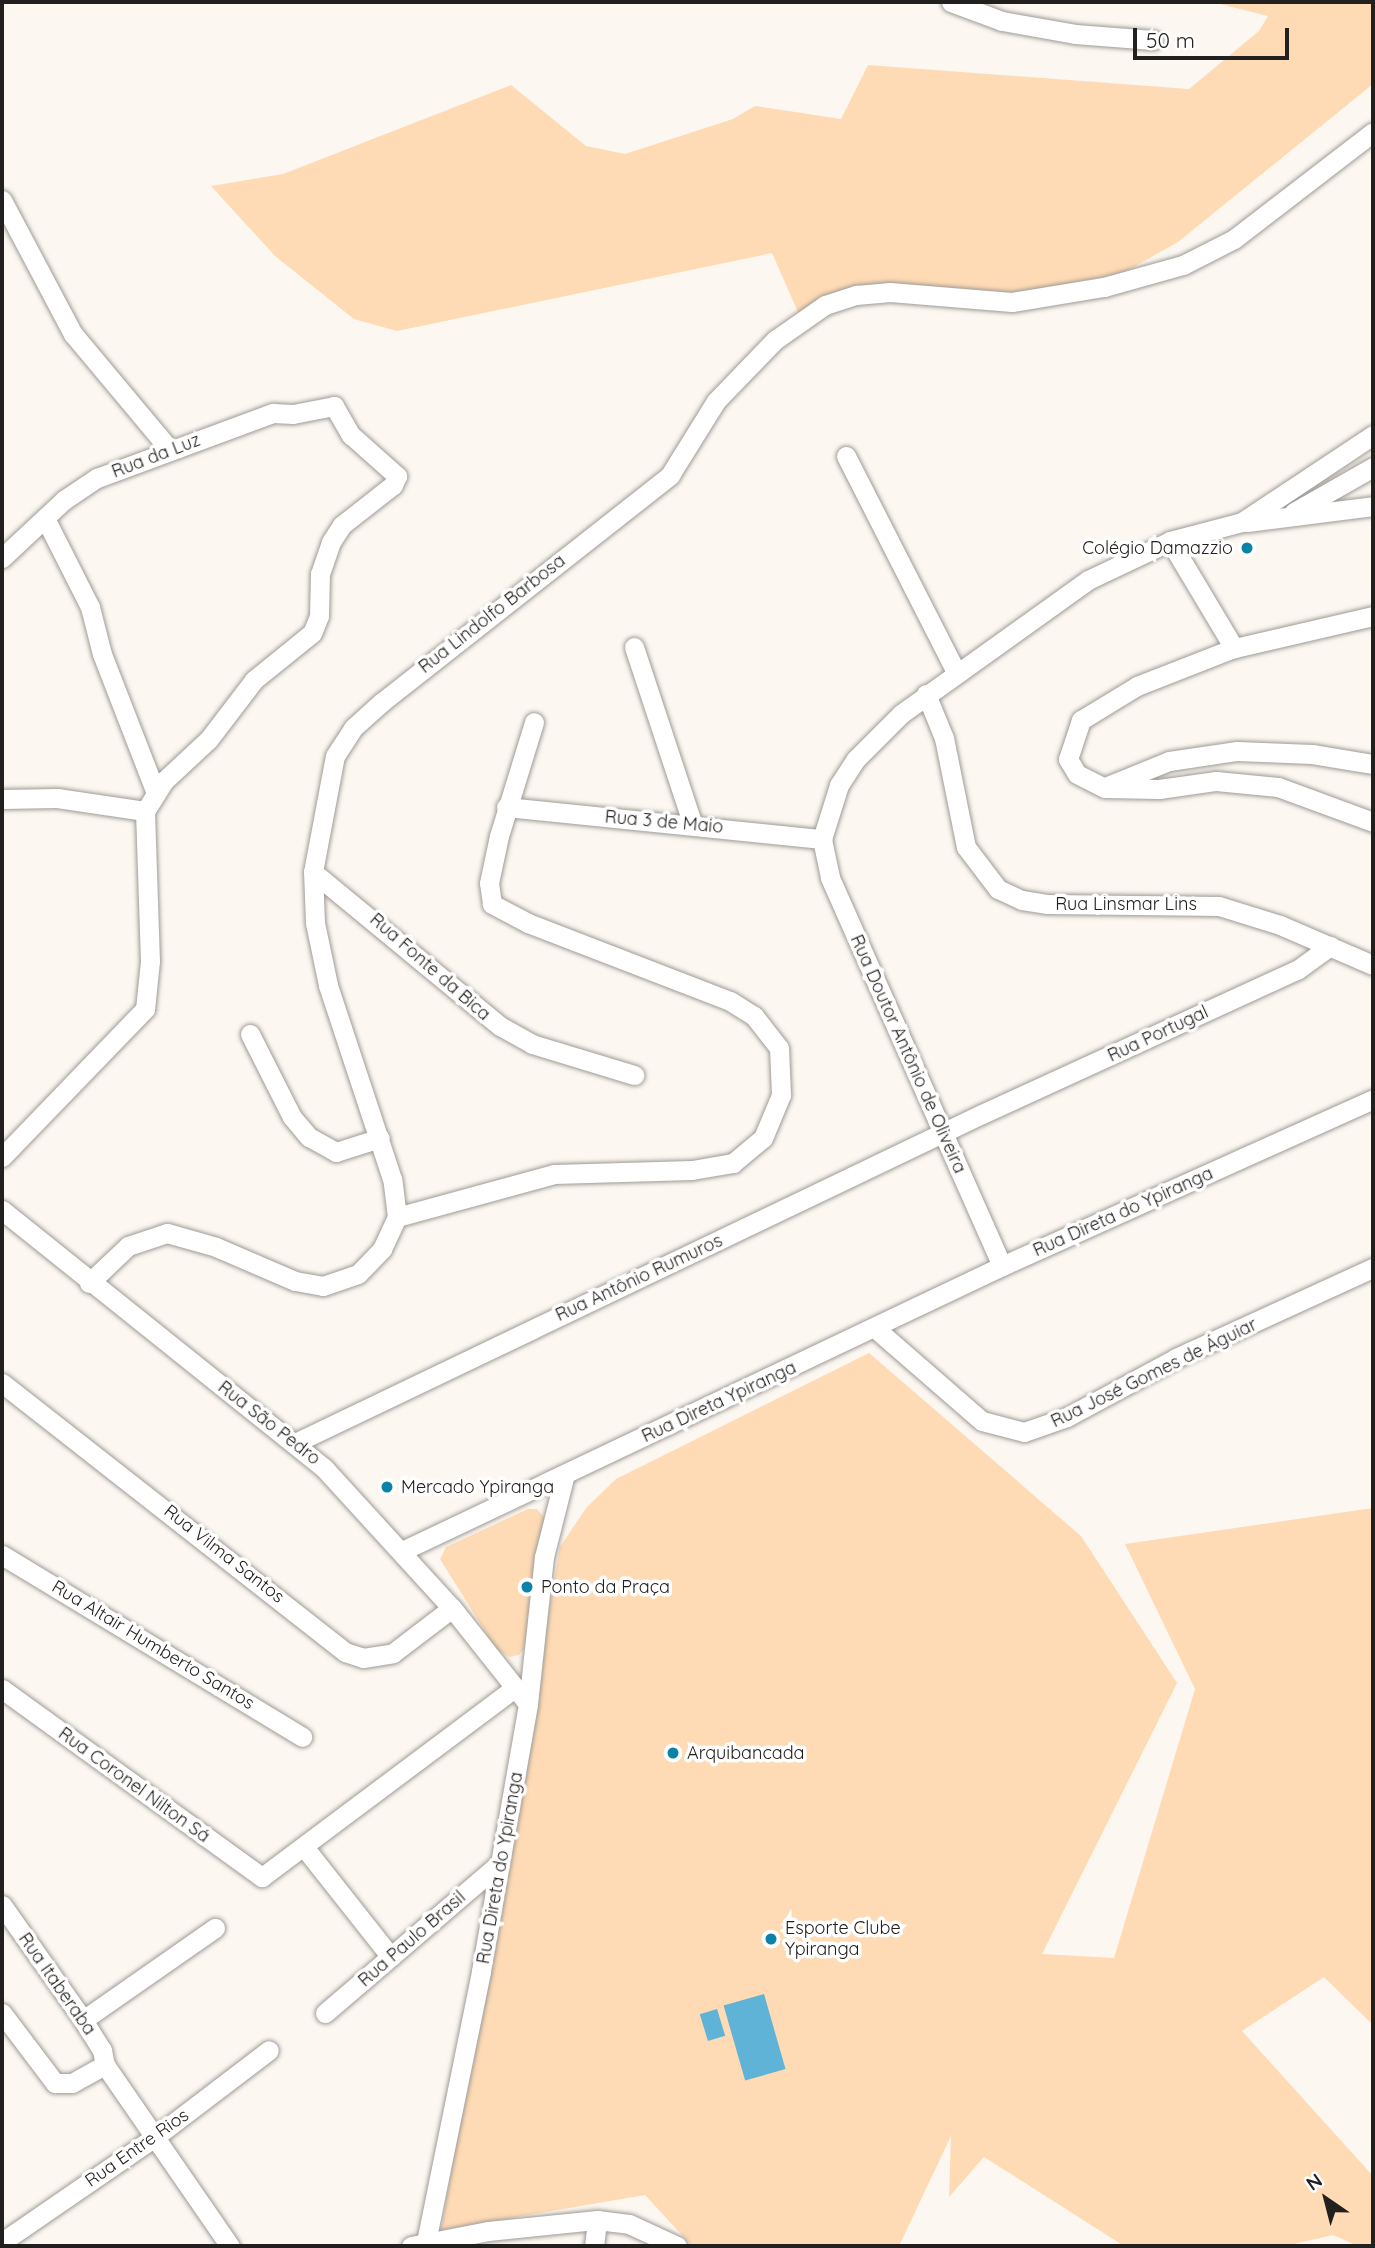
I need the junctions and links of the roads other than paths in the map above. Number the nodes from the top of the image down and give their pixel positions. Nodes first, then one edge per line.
1 (951, 2) edge
2 (1153, 40) dead end
3 (1373, 132) edge
4 (2, 200) edge
5 (1373, 435) edge
6 (170, 450) junction
7 (846, 456) dead end
8 (1373, 467) edge
9 (1373, 506) edge
10 (45, 517) junction
11 (1284, 518) junction
12 (1242, 522) junction
13 (1170, 541) junction
14 (2, 558) edge
15 (1373, 616) edge
16 (634, 647) dead end
17 (1234, 648) junction
18 (956, 672) junction
19 (926, 694) junction
20 (534, 722) dead end
21 (1373, 764) edge
22 (1104, 788) junction
23 (156, 793) junction
24 (2, 799) edge
25 (506, 807) junction
26 (145, 811) junction
27 (1373, 822) edge
28 (693, 825) junction
29 (822, 839) junction
30 (313, 872) junction
31 (1330, 946) junction
32 (1373, 965) edge
33 (250, 1034) dead end
34 (634, 1075) dead end
35 (1373, 1099) edge
36 (982, 1114) joint
37 (944, 1134) junction
38 (380, 1138) junction
39 (2, 1157) edge
40 (2, 1210) edge
41 (397, 1217) junction
42 (1002, 1266) junction
43 (1373, 1268) edge
44 (89, 1283) junction
45 (876, 1329) junction
46 (2, 1383) edge
47 (297, 1442) junction
48 (564, 1478) junction
49 (402, 1551) junction
50 (2, 1555) edge
51 (452, 1608) junction
52 (515, 1688) junction
53 (2, 1689) edge
54 (528, 1704) junction
55 (302, 1737) dead end
56 (304, 1847) junction
57 (499, 1864) junction
58 (2, 1905) edge
59 (215, 1928) dead end
60 (391, 1957) junction
61 (2, 2013) edge
62 (325, 2013) dead end
63 (83, 2020) junction
64 (269, 2050) dead end
65 (105, 2065) junction
66 (155, 2137) junction
67 (597, 2220) junction
68 (2, 2242) edge
69 (432, 2243) edge
70 (230, 2246) edge
71 (594, 2246) edge
72 (677, 2246) edge

1 - 2 street
3 - 30 street, Rua Lindolfo Barbosa
4 - 6 street
5 - 12 street
6 - 10 street, Rua da Luz
6 - 23 street, Rua da Luz
7 - 18 street
8 - 11 street
9 - 11 street
10 - 14 street, Rua da Luz
10 - 23 street
11 - 12 street
12 - 13 street
13 - 17 street
13 - 18 street
15 - 17 street
16 - 28 street
17 - 22 street
18 - 19 street
19 - 29 street
19 - 31 street, Rua Linsmar Lins
20 - 25 street
21 - 22 street
22 - 27 street
23 - 26 street
24 - 26 street
25 - 28 street, Rua 3 de Maio
25 - 41 street
26 - 39 street
28 - 29 street, Rua 3 de Maio
29 - 37 street, Rua Doutor Antônio de Oliveira
30 - 34 street, Rua Fonte da Bica
30 - 38 street, Rua Lindolfo Barbosa
31 - 32 street, Rua Linsmar Lins
31 - 36 street, Rua Portugal
33 - 38 street
35 - 42 street, Rua Direta do Ypiranga
36 - 37 street, Rua Antônio Rumuros
37 - 42 street, Rua Doutor Antônio de Oliveira
37 - 47 street, Rua Antônio Rumuros
38 - 41 street, Rua Lindolfo Barbosa
40 - 44 street, Rua São Pedro
41 - 44 street
42 - 45 street, Rua Direta do Ypiranga
43 - 45 street, Rua José Gomes de Águiar
44 - 47 street, Rua São Pedro
45 - 48 street, Rua Direta Ypiranga
46 - 51 street, Rua Vilma Santos
47 - 49 street, Rua São Pedro
48 - 49 street, Rua Direta Ypiranga
48 - 54 street, Rua Direta do Ypiranga
49 - 51 street, Rua São Pedro
50 - 55 street, Rua Altair Humberto Santos
51 - 52 street, Rua São Pedro
52 - 54 street, Rua São Pedro
52 - 56 street
53 - 56 street, Rua Coronel Nilton Sá
54 - 57 street, Rua Direta do Ypiranga
56 - 60 street
57 - 60 street, Rua Paulo Brasil
57 - 69 street, Rua Direta do Ypiranga
58 - 63 street, Rua Itaberaba
59 - 63 street
60 - 62 street, Rua Paulo Brasil
61 - 65 street
63 - 65 street, Rua Itaberaba
64 - 66 street, Rua Entre Rios
65 - 66 street, Rua Itaberaba
66 - 68 street, Rua Entre Rios
66 - 70 street, Rua Itaberaba
67 - 69 street
67 - 71 street
67 - 72 street

